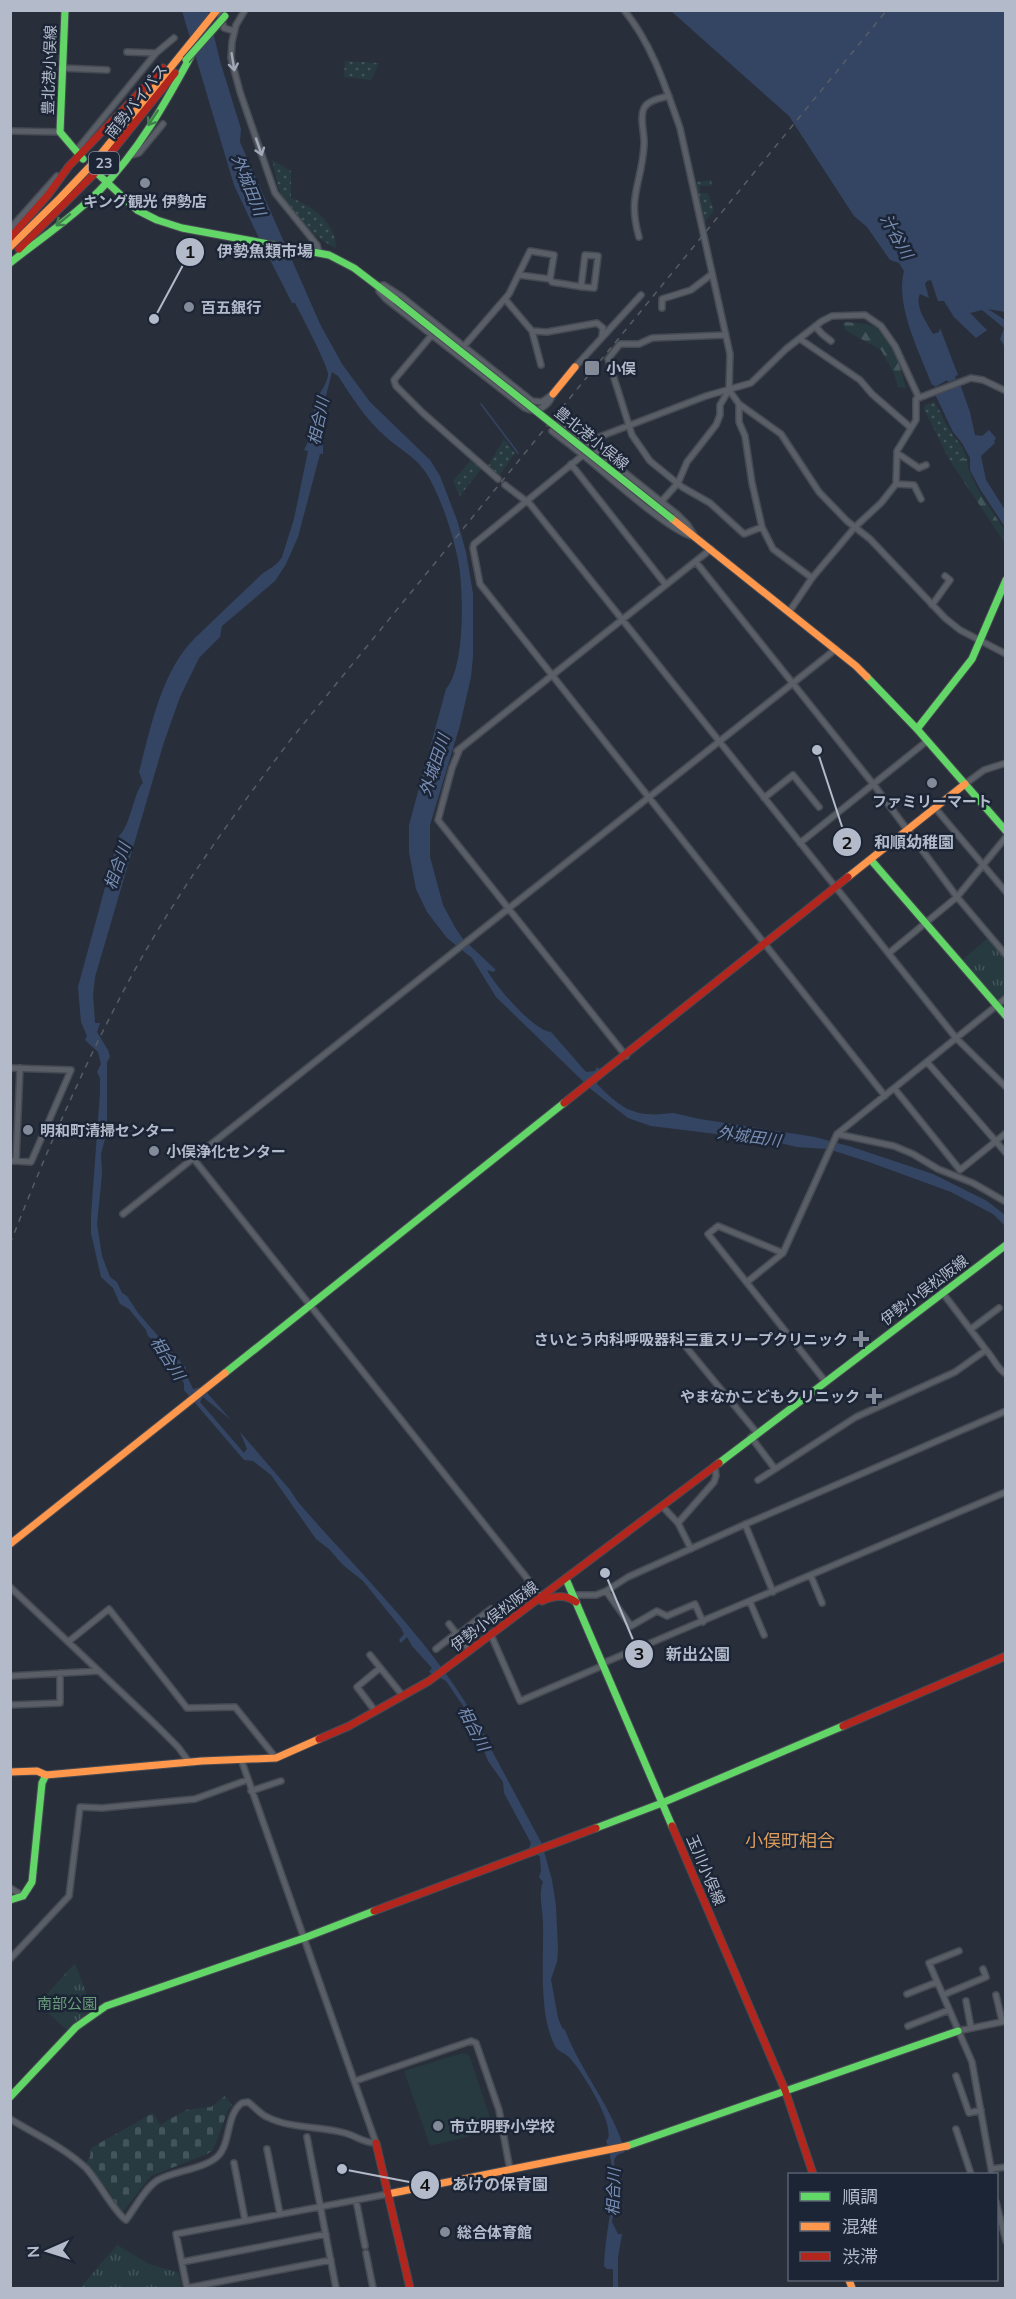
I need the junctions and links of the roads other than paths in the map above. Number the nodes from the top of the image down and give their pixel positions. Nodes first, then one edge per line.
1 (64, 10) edge
2 (245, 10) edge
3 (624, 10) edge
4 (222, 12) edge
5 (234, 31) junction
6 (174, 38) dead end
7 (190, 42) junction
8 (194, 50) junction
9 (127, 52) dead end
10 (156, 53) junction
11 (62, 68) junction
12 (107, 70) dead end
13 (669, 96) junction
14 (163, 124) dead end
15 (10, 131) edge
16 (60, 132) junction
17 (80, 155) junction
18 (128, 157) junction
19 (69, 166) junction
20 (99, 175) dead end
21 (107, 182) junction
22 (10, 229) edge
23 (639, 237) dead end
24 (10, 238) edge
25 (10, 246) edge
26 (319, 252) junction
27 (344, 254) dead end
28 (10, 257) edge
29 (10, 263) edge
30 (346, 263) junction
31 (712, 274) junction
32 (519, 275) junction
33 (550, 279) junction
34 (378, 285) junction
35 (580, 287) junction
36 (641, 295) dead end
37 (505, 299) junction
38 (662, 308) dead end
39 (815, 326) junction
40 (532, 331) junction
41 (726, 335) junction
42 (431, 336) junction
43 (602, 336) junction
44 (800, 339) junction
45 (831, 341) dead end
46 (464, 346) junction
47 (541, 365) dead end
48 (575, 368) joint
49 (494, 370) junction
50 (487, 379) junction
51 (729, 390) junction
52 (1005, 391) edge
53 (553, 394) junction
54 (919, 398) junction
55 (739, 404) junction
56 (560, 421) dead end
57 (629, 427) junction
58 (910, 427) junction
59 (552, 431) dead end
60 (586, 442) junction
61 (897, 453) junction
62 (583, 455) junction
63 (571, 464) junction
64 (926, 465) dead end
65 (498, 479) dead end
66 (678, 483) junction
67 (896, 484) junction
68 (505, 485) dead end
69 (525, 500) junction
70 (921, 500) dead end
71 (661, 502) junction
72 (762, 526) junction
73 (855, 527) junction
74 (695, 537) junction
75 (711, 549) junction
76 (696, 562) junction
77 (945, 576) dead end
78 (812, 578) junction
79 (1005, 580) edge
80 (666, 585) junction
81 (932, 605) junction
82 (789, 612) junction
83 (623, 620) junction
84 (980, 641) junction
85 (836, 649) junction
86 (1005, 654) edge
87 (553, 675) junction
88 (793, 682) junction
89 (917, 729) junction
90 (718, 741) junction
91 (927, 741) junction
92 (1005, 763) edge
93 (874, 784) junction
94 (966, 784) junction
95 (648, 796) junction
96 (764, 798) junction
97 (819, 807) dead end
98 (936, 808) junction
99 (909, 830) junction
100 (1005, 831) edge
101 (1005, 837) edge
102 (800, 843) junction
103 (871, 860) junction
104 (983, 862) junction
105 (837, 888) junction
106 (1005, 892) edge
107 (957, 897) junction
108 (507, 908) junction
109 (926, 923) junction
110 (766, 944) junction
111 (889, 953) junction
112 (1005, 955) edge
113 (1005, 998) edge
114 (997, 1005) junction
115 (1005, 1016) edge
116 (956, 1038) junction
117 (626, 1056) junction
118 (927, 1062) junction
119 (10, 1068) edge
120 (20, 1068) junction
121 (1005, 1087) edge
122 (894, 1088) junction
123 (885, 1095) junction
124 (1005, 1133) edge
125 (837, 1134) junction
126 (996, 1141) junction
127 (1005, 1153) edge
128 (193, 1158) junction
129 (13, 1161) edge
130 (958, 1173) junction
131 (1005, 1202) edge
132 (123, 1214) dead end
133 (1003, 1247) edge
134 (783, 1253) junction
135 (747, 1282) junction
136 (942, 1292) junction
137 (311, 1305) junction
138 (999, 1308) dead end
139 (971, 1329) junction
140 (677, 1336) dead end
141 (986, 1350) junction
142 (1005, 1374) edge
143 (825, 1381) junction
144 (1005, 1412) edge
145 (754, 1435) junction
146 (715, 1466) junction
147 (775, 1469) junction
148 (758, 1480) dead end
149 (1005, 1492) edge
150 (662, 1506) junction
151 (678, 1523) junction
152 (745, 1524) junction
153 (10, 1544) edge
154 (690, 1549) junction
155 (811, 1576) junction
156 (566, 1579) junction
157 (10, 1587) edge
158 (606, 1591) junction
159 (773, 1592) junction
160 (574, 1595) junction
161 (542, 1597) junction
162 (750, 1602) junction
163 (822, 1603) dead end
164 (534, 1604) junction
165 (578, 1604) junction
166 (491, 1609) dead end
167 (703, 1622) junction
168 (448, 1624) dead end
169 (457, 1633) junction
170 (491, 1635) junction
171 (764, 1635) dead end
172 (69, 1642) junction
173 (436, 1649) dead end
174 (470, 1651) junction
175 (370, 1655) dead end
176 (1005, 1656) edge
177 (602, 1665) junction
178 (380, 1668) junction
179 (99, 1671) junction
180 (60, 1673) junction
181 (10, 1676) edge
182 (403, 1696) junction
183 (10, 1706) edge
184 (375, 1711) junction
185 (276, 1758) junction
186 (241, 1759) junction
187 (189, 1762) junction
188 (10, 1772) edge
189 (46, 1775) junction
190 (247, 1780) junction
191 (281, 1781) dead end
192 (251, 1791) junction
193 (662, 1803) junction
194 (10, 1888) edge
195 (23, 1896) junction
196 (10, 1900) edge
197 (304, 1938) junction
198 (959, 1951) dead end
199 (10, 1959) edge
200 (983, 1969) dead end
201 (937, 1982) junction
202 (907, 1995) dead end
203 (943, 1995) junction
204 (996, 1995) dead end
205 (966, 2001) dead end
206 (949, 2010) junction
207 (1004, 2021) edge
208 (908, 2026) dead end
209 (971, 2028) junction
210 (958, 2031) junction
211 (956, 2076) dead end
212 (356, 2081) junction
213 (785, 2090) junction
214 (10, 2097) edge
215 (981, 2110) junction
216 (10, 2119) edge
217 (956, 2129) dead end
218 (307, 2137) dead end
219 (376, 2143) junction
220 (267, 2149) dead end
221 (234, 2163) dead end
222 (1005, 2167) edge
223 (510, 2170) junction
224 (992, 2172) edge
225 (812, 2173) edge
226 (970, 2173) edge
227 (388, 2194) junction
228 (356, 2200) junction
229 (321, 2206) junction
230 (1005, 2209) edge
231 (998, 2210) edge
232 (280, 2214) junction
233 (245, 2220) junction
234 (326, 2234) junction
235 (1005, 2239) edge
236 (331, 2260) junction
237 (182, 2262) junction
238 (187, 2288) edge
239 (334, 2288) edge
240 (373, 2289) edge
241 (410, 2289) edge

1 - 11 main road, 豊北港小俣線
2 - 5 street
3 - 13 street
4 - 5 street
4 - 7 main road, 南勢バイパス / 23
4 - 8 main road, 南勢バイパス / 23, bridge
5 -> 26 street
6 - 10 street
7 - 17 main road
7 - 25 main road, 南勢バイパス / 23
8 -> 18 main road
8 - 28 main road, 南勢バイパス / 23, bridge
9 - 10 street
10 - 17 street
11 - 12 street
11 - 16 main road, 豊北港小俣線
13 - 23 street
13 - 31 street
14 - 18 street
15 - 16 street
16 - 17 main road, 豊北港小俣線
17 - 19 main road
18 - 21 main road
19 - 22 street
19 - 24 main road
20 - 21 main road, 豊北港小俣線
21 - 26 main road, 豊北港小俣線
21 -> 29 main road
26 - 30 main road, 豊北港小俣線
27 - 30 street
30 - 34 main road, 豊北港小俣線
31 - 38 street
31 - 41 street
32 - 33 street
32 - 33 street
32 - 37 street
33 - 35 street
34 - 42 street
34 - 46 street
34 - 74 main road, 豊北港小俣線, bridge
35 - 35 street
36 - 43 street
37 - 40 street
37 - 46 street
39 - 44 street
39 - 45 street
39 - 54 street
40 - 43 street
40 - 47 street
41 - 51 street
41 - 57 street
42 - 50 street
42 - 65 street
43 - 48 street
44 - 51 street
44 - 58 street
46 - 49 street
48 - 53 main road
49 - 50 street
49 - 53 street
50 - 53 street
51 - 55 street
51 - 57 street
51 - 66 street
52 - 54 street
54 - 58 street
55 - 72 street
55 - 73 street
56 - 60 street
57 - 60 street
57 - 66 street
58 - 61 street
59 - 62 street
60 - 62 street
60 - 71 street
61 - 64 street
61 - 67 street
62 - 63 street
62 - 74 street
63 - 69 street
63 - 80 street
66 - 71 street
66 - 72 street
67 - 70 street
67 - 73 street
68 - 69 street
69 - 83 street
69 - 87 street
71 - 74 street
72 - 78 street
73 - 78 street
73 - 81 street
74 - 75 main road, 豊北港小俣線
75 - 76 street
75 - 82 main road, 豊北港小俣線
76 - 80 street
76 - 88 street
77 - 81 street
78 - 82 street
79 - 84 main road
80 - 83 street
81 - 84 street
82 - 85 main road, 豊北港小俣線
83 - 87 street
83 - 90 street
84 - 86 street
84 - 89 main road
85 - 88 street
85 - 89 main road, 豊北港小俣線
87 - 95 street
87 - 108 street
88 - 90 street
88 - 93 street
89 - 91 main road, 豊北港小俣線
90 - 95 street
90 - 96 street
91 - 93 street
91 - 94 main road, 豊北港小俣線
92 - 94 street
93 - 99 street
93 - 102 street
94 - 98 main road
94 - 100 main road, 豊北港小俣線
95 - 108 street
95 - 110 street
96 - 97 street
96 - 102 street
98 - 99 main road
98 - 104 street
99 - 103 main road
99 - 107 street
101 - 104 street
102 - 105 street
103 - 105 main road
103 - 109 main road
104 - 106 street
104 - 107 street
105 - 110 main road
105 - 111 street
107 - 109 street
107 - 112 street
108 - 117 street
108 - 128 street
109 - 111 street
109 - 114 main road
110 - 117 main road
110 - 123 street
111 - 116 street
113 - 114 street
114 - 115 main road
114 - 116 street
116 - 118 street
116 - 121 street
117 - 137 main road
118 - 122 street
118 - 126 street
119 - 120 street
120 - 129 street
120 - 129 street
122 - 123 street
122 - 130 street
123 - 125 street
124 - 126 street
125 - 130 street
125 - 134 street
126 - 127 street
126 - 130 street
128 - 132 street
128 - 137 street
130 - 131 street
133 - 136 main road, 伊勢小俣松阪線
134 - 135 street
134 - 135 street
135 - 143 street
136 - 139 street
136 - 143 main road, 伊勢小俣松阪線
137 - 153 main road
137 - 161 street
138 - 139 street
139 - 141 street
140 - 145 street
141 - 142 street
141 - 147 street
143 - 145 main road, 伊勢小俣松阪線
144 - 152 street
145 - 146 main road, 伊勢小俣松阪線
145 - 147 street
146 - 150 main road, 伊勢小俣松阪線
146 - 151 street
147 - 148 street
149 - 155 street
150 - 151 street
150 - 156 main road, 伊勢小俣松阪線
151 - 154 street
152 - 154 street
152 - 159 street
154 - 158 street
155 - 159 street
155 - 163 street
156 - 160 main road, 玉川小俣線
156 - 161 main road, 伊勢小俣松阪線
157 - 172 street
158 - 160 street
158 - 167 street
159 - 162 street
160 - 165 main road, 玉川小俣線
161 - 164 main road, 伊勢小俣松阪線
162 - 167 street
162 - 171 street
164 - 165 main road
164 - 170 main road, 伊勢小俣松阪線
165 - 177 main road, 玉川小俣線
166 - 169 street
167 - 177 street
168 - 169 street
169 - 173 street
169 - 174 street
170 - 174 main road, 伊勢小俣松阪線
170 - 177 street
172 - 179 street
172 - 185 street
174 - 182 main road, 伊勢小俣松阪線
175 - 178 street
176 - 193 main road
177 - 193 main road, 玉川小俣線
178 - 182 street
178 - 184 street
179 - 180 street
179 - 187 street
180 - 181 street
180 - 183 street
182 - 184 main road, 伊勢小俣松阪線
184 - 185 main road, 伊勢小俣松阪線
185 - 186 main road, 伊勢小俣松阪線
186 - 187 main road, 伊勢小俣松阪線
186 - 190 street
187 - 189 main road, 伊勢小俣松阪線
188 - 189 main road, 伊勢小俣松阪線
189 - 195 main road
190 - 192 street
190 - 199 street
191 - 192 street
192 - 197 street
193 - 197 main road
193 - 213 main road, 玉川小俣線
194 - 195 street
195 - 196 main road
197 - 212 street
197 - 214 main road
198 - 201 street
200 - 203 street
201 - 202 street
201 - 203 street
203 - 206 street
204 - 207 street
205 - 209 street
206 - 208 street
206 - 210 street
207 - 209 street
209 - 210 street
210 - 213 main road
210 - 215 street
211 - 215 street
212 - 219 street
212 - 223 street
213 - 223 main road
213 - 225 main road, 玉川小俣線
215 - 224 street
216 - 219 street
217 - 226 street
218 - 229 street
219 - 227 main road
220 - 232 street
221 - 233 street
222 - 224 street
223 - 227 main road
227 - 228 street
227 - 241 main road
228 - 229 street
228 - 240 street
229 - 232 street
229 - 234 street
230 - 231 street
231 - 235 street
232 - 233 street
233 - 237 street
234 - 236 street
234 - 237 street
236 - 238 street
236 - 239 street
237 - 238 street

